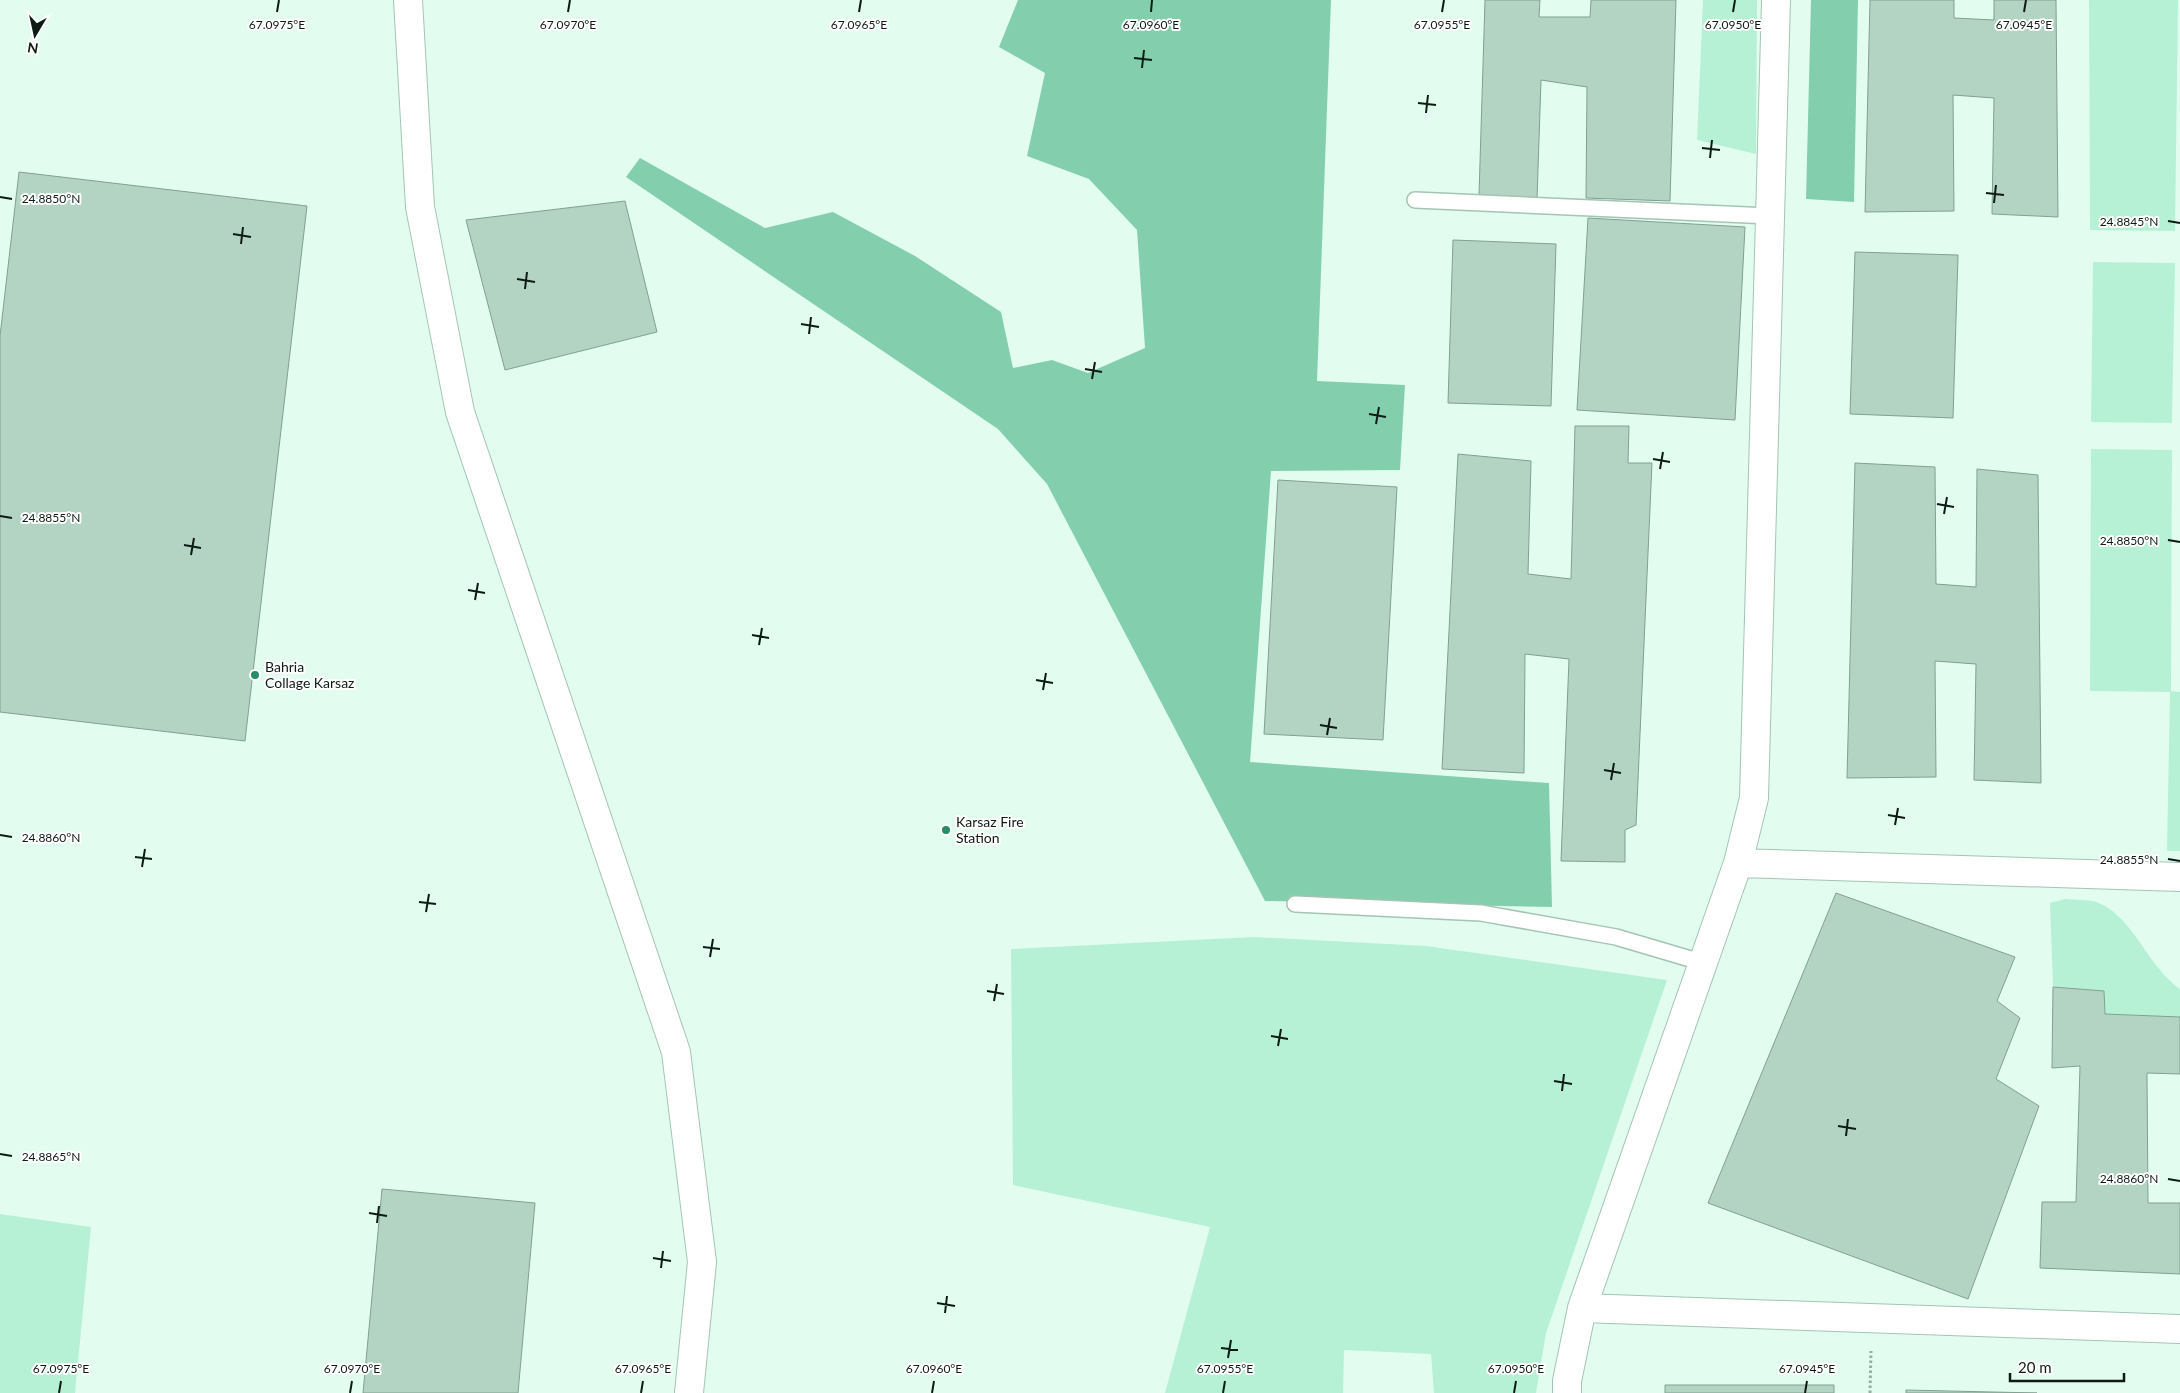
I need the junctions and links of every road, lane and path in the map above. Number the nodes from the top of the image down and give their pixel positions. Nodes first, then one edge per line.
1 (408, 0) edge
2 (1776, 0) edge
3 (1415, 200) dead end
4 (1770, 216) junction
5 (1738, 863) junction
6 (2180, 876) edge
7 (1295, 904) dead end
8 (1704, 964) junction
9 (1582, 1308) junction
10 (1871, 1318) junction
11 (2180, 1329) edge
12 (689, 1393) edge
13 (1567, 1393) edge
14 (1870, 1393) edge

1 - 12 street
2 - 4 street
3 - 4 lane
4 - 5 street
5 - 6 street
5 - 8 street
7 - 8 lane
8 - 9 street
9 - 10 street
9 - 13 street
10 - 11 street
10 - 14 path

